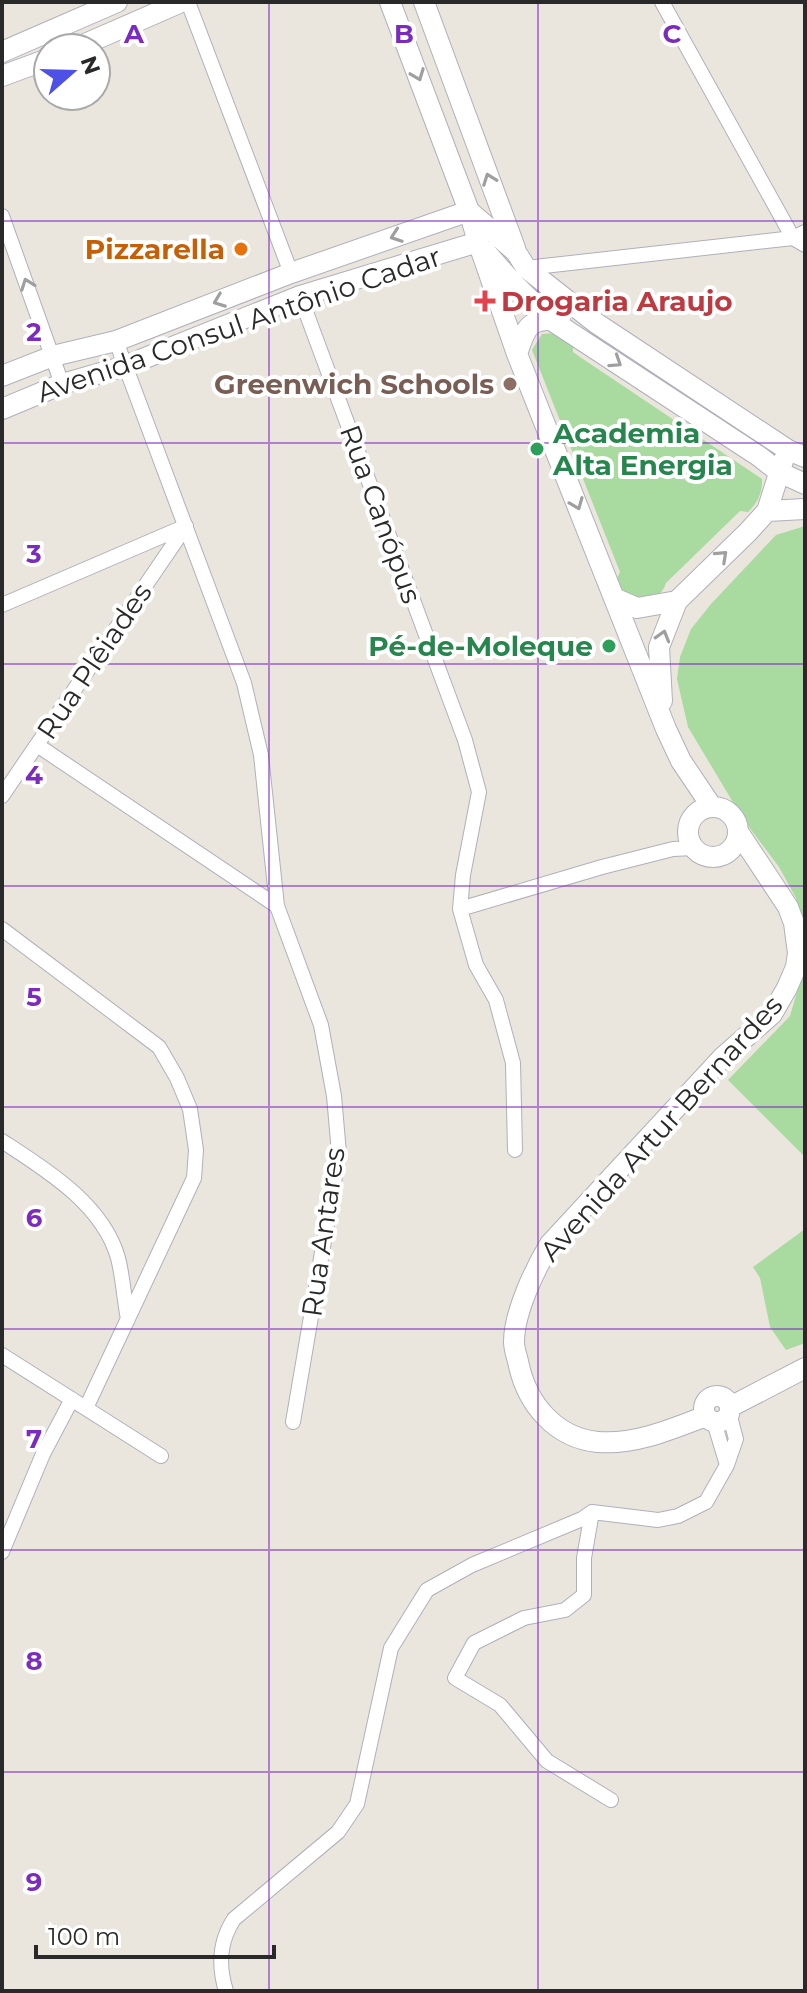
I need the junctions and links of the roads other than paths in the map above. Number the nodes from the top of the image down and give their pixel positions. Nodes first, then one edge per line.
1 (117, 2) edge
2 (182, 2) edge
3 (390, 2) edge
4 (424, 2) edge
5 (662, 2) edge
6 (112, 32) edge
7 (2, 52) edge
8 (32, 65) edge
9 (2, 76) edge
10 (469, 211) junction
11 (2, 216) edge
12 (801, 238) edge
13 (478, 242) junction
14 (521, 260) junction
15 (291, 273) junction
16 (300, 296) junction
17 (551, 320) junction
18 (596, 323) junction
19 (116, 341) junction
20 (517, 354) junction
21 (53, 356) junction
22 (125, 366) junction
23 (2, 376) edge
24 (62, 384) junction
25 (2, 409) edge
26 (796, 454) edge
27 (779, 472) junction
28 (805, 484) edge
29 (805, 509) edge
30 (767, 511) junction
31 (186, 526) junction
32 (614, 598) junction
33 (677, 601) junction
34 (2, 605) edge
35 (666, 729) junction
36 (37, 745) junction
37 (2, 796) edge
38 (704, 811) junction
39 (736, 841) junction
40 (691, 843) junction
41 (277, 906) junction
42 (460, 909) junction
43 (2, 929) edge
44 (2, 1141) edge
45 (515, 1150) dead end
46 (128, 1319) junction
47 (2, 1355) edge
48 (805, 1368) edge
49 (72, 1399) junction
50 (86, 1408) junction
51 (717, 1410) junction
52 (293, 1422) dead end
53 (161, 1456) dead end
54 (592, 1512) junction
55 (2, 1552) edge
56 (611, 1800) dead end
57 (226, 1991) edge

1 - 7 street
2 - 6 street
2 - 15 street
3 -> 10 street
14 -> 4 street
5 - 12 street
8 - 9 street
10 - 13 street
10 - 14 street
10 -> 15 street, Avenida Consul Antônio Cadar
21 -> 11 street
12 - 14 street
13 - 16 street, Avenida Consul Antônio Cadar
13 - 17 street
13 - 20 street
14 - 18 street
15 -> 19 street, Avenida Consul Antônio Cadar
16 - 22 street, Avenida Consul Antônio Cadar
16 - 42 street, Rua Canópus
17 - 18 street
17 - 20 street
17 -> 27 street
18 - 26 street
19 - 21 street, Avenida Consul Antônio Cadar
19 - 22 street, Rua Antares
20 -> 32 street
21 - 23 street, Avenida Consul Antônio Cadar
21 - 24 street
22 - 24 street, Avenida Consul Antônio Cadar
22 - 31 street, Rua Antares
24 - 25 street, Avenida Consul Antônio Cadar
26 - 27 street
27 - 28 street
27 - 30 street
29 - 30 street
33 -> 30 street
31 - 34 street
31 - 36 street, Rua Plêiades
31 - 41 street, Rua Antares
32 - 33 street
32 - 35 street
35 -> 33 street
35 - 38 street
36 - 37 street, Rua Plêiades
36 - 41 street
38 - 39 street
38 - 40 street
39 - 40 street
39 - 51 street, Avenida Artur Bernardes
40 - 42 street
41 - 52 street, Rua Antares
42 - 45 street, Rua Canópus
43 - 46 street
44 - 46 street
46 - 50 street
47 - 49 street
48 - 51 street, Avenida Artur Bernardes
49 - 50 street
49 - 55 street
50 - 53 street
51 - 54 street
54 - 56 street
54 - 57 street

